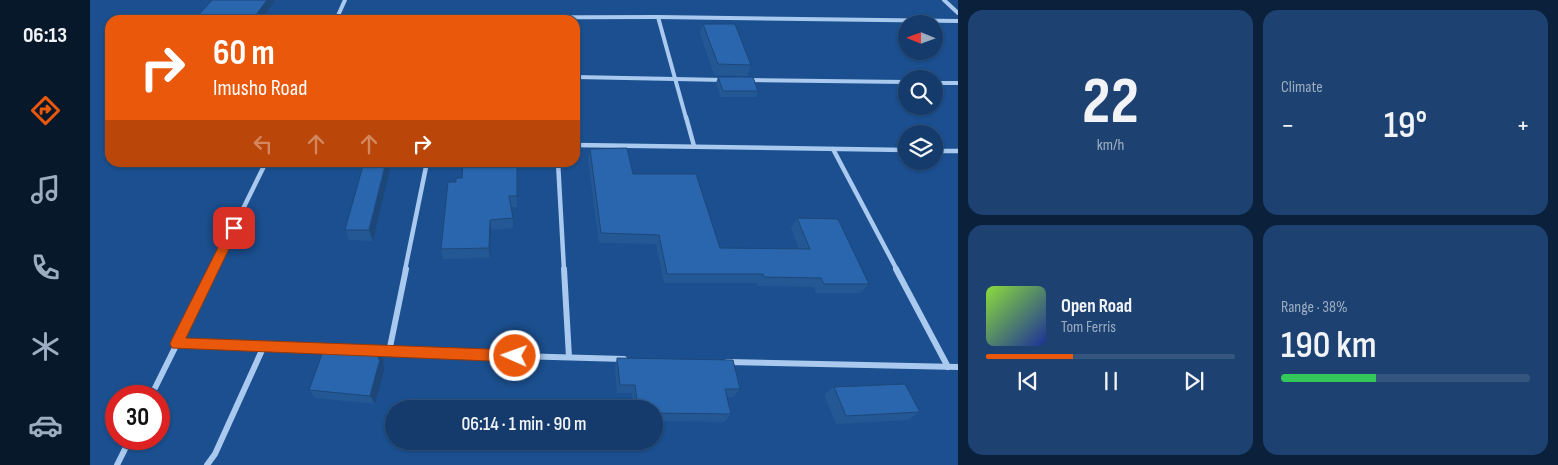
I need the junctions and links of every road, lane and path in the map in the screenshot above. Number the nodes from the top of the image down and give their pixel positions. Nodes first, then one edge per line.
1 (345, 0) edge
2 (944, 0) edge
3 (958, 13) edge
4 (338, 15) edge
5 (580, 17) edge
6 (658, 17) junction
7 (958, 21) edge
8 (580, 77) edge
9 (675, 80) junction
10 (733, 80) edge
11 (742, 80) edge
12 (898, 82) edge
13 (943, 83) edge
14 (958, 83) edge
15 (580, 145) edge
16 (694, 146) junction
17 (832, 149) junction
18 (898, 150) edge
19 (955, 151) edge
20 (958, 158) edge
21 (264, 167) edge
22 (426, 167) edge
23 (558, 167) edge
24 (177, 344) junction
25 (263, 348) junction
26 (341, 351) edge
27 (370, 352) edge
28 (389, 352) junction
29 (569, 357) junction
30 (628, 359) edge
31 (716, 362) edge
32 (948, 367) junction
33 (958, 367) edge
34 (156, 385) edge
35 (124, 450) edge
36 (117, 465) edge
37 (207, 465) edge

1 - 4 street
2 - 3 street
5 - 6 street
6 - 7 street
6 - 9 street
8 - 9 street
9 - 10 street
9 - 16 street
11 - 12 street
13 - 14 street
15 - 16 street
16 - 17 street
17 - 18 street
17 - 32 street
19 - 20 street
21 - 24 street
22 - 28 street
23 - 29 street
24 - 25 street
24 - 34 street
25 - 26 street
25 - 37 street
27 - 28 street
28 - 29 street
29 - 30 street
31 - 32 street
32 - 33 street
35 - 36 street

